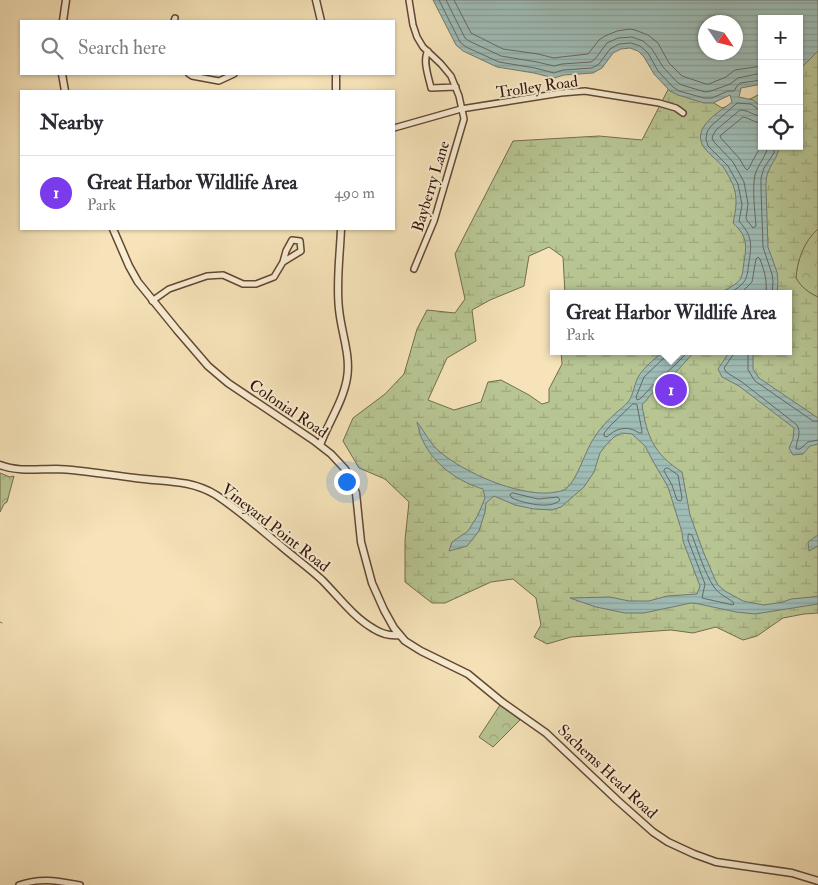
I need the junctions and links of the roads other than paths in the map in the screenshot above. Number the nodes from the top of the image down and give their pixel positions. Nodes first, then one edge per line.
1 (66, 0) edge
2 (316, 0) edge
3 (409, 0) edge
4 (63, 20) edge
5 (321, 20) edge
6 (428, 51) junction
7 (62, 75) edge
8 (190, 75) edge
9 (232, 75) edge
10 (336, 75) edge
11 (456, 87) junction
12 (66, 90) edge
13 (336, 90) edge
14 (462, 109) junction
15 (682, 113) dead end
16 (395, 128) edge
17 (113, 230) edge
18 (341, 230) edge
19 (283, 262) dead end
20 (414, 268) dead end
21 (152, 301) junction
22 (320, 445) junction
23 (0, 465) edge
24 (399, 635) junction
25 (818, 881) edge
26 (19, 885) edge
27 (80, 885) edge

1 - 4 street
2 - 5 street
3 - 6 street
6 - 11 street
6 - 11 street
7 - 12 street
8 - 9 street
10 - 13 street
11 - 14 street
14 - 15 street, Trolley Road
14 - 16 street, Trolley Road
14 - 20 street, Bayberry Lane
17 - 21 street, Colonial Road
18 - 22 street
19 - 21 street
21 - 22 street, Colonial Road
22 - 24 street, Colonial Road
23 - 24 street, Vineyard Point Road
24 - 25 street, Sachems Head Road
26 - 27 street

